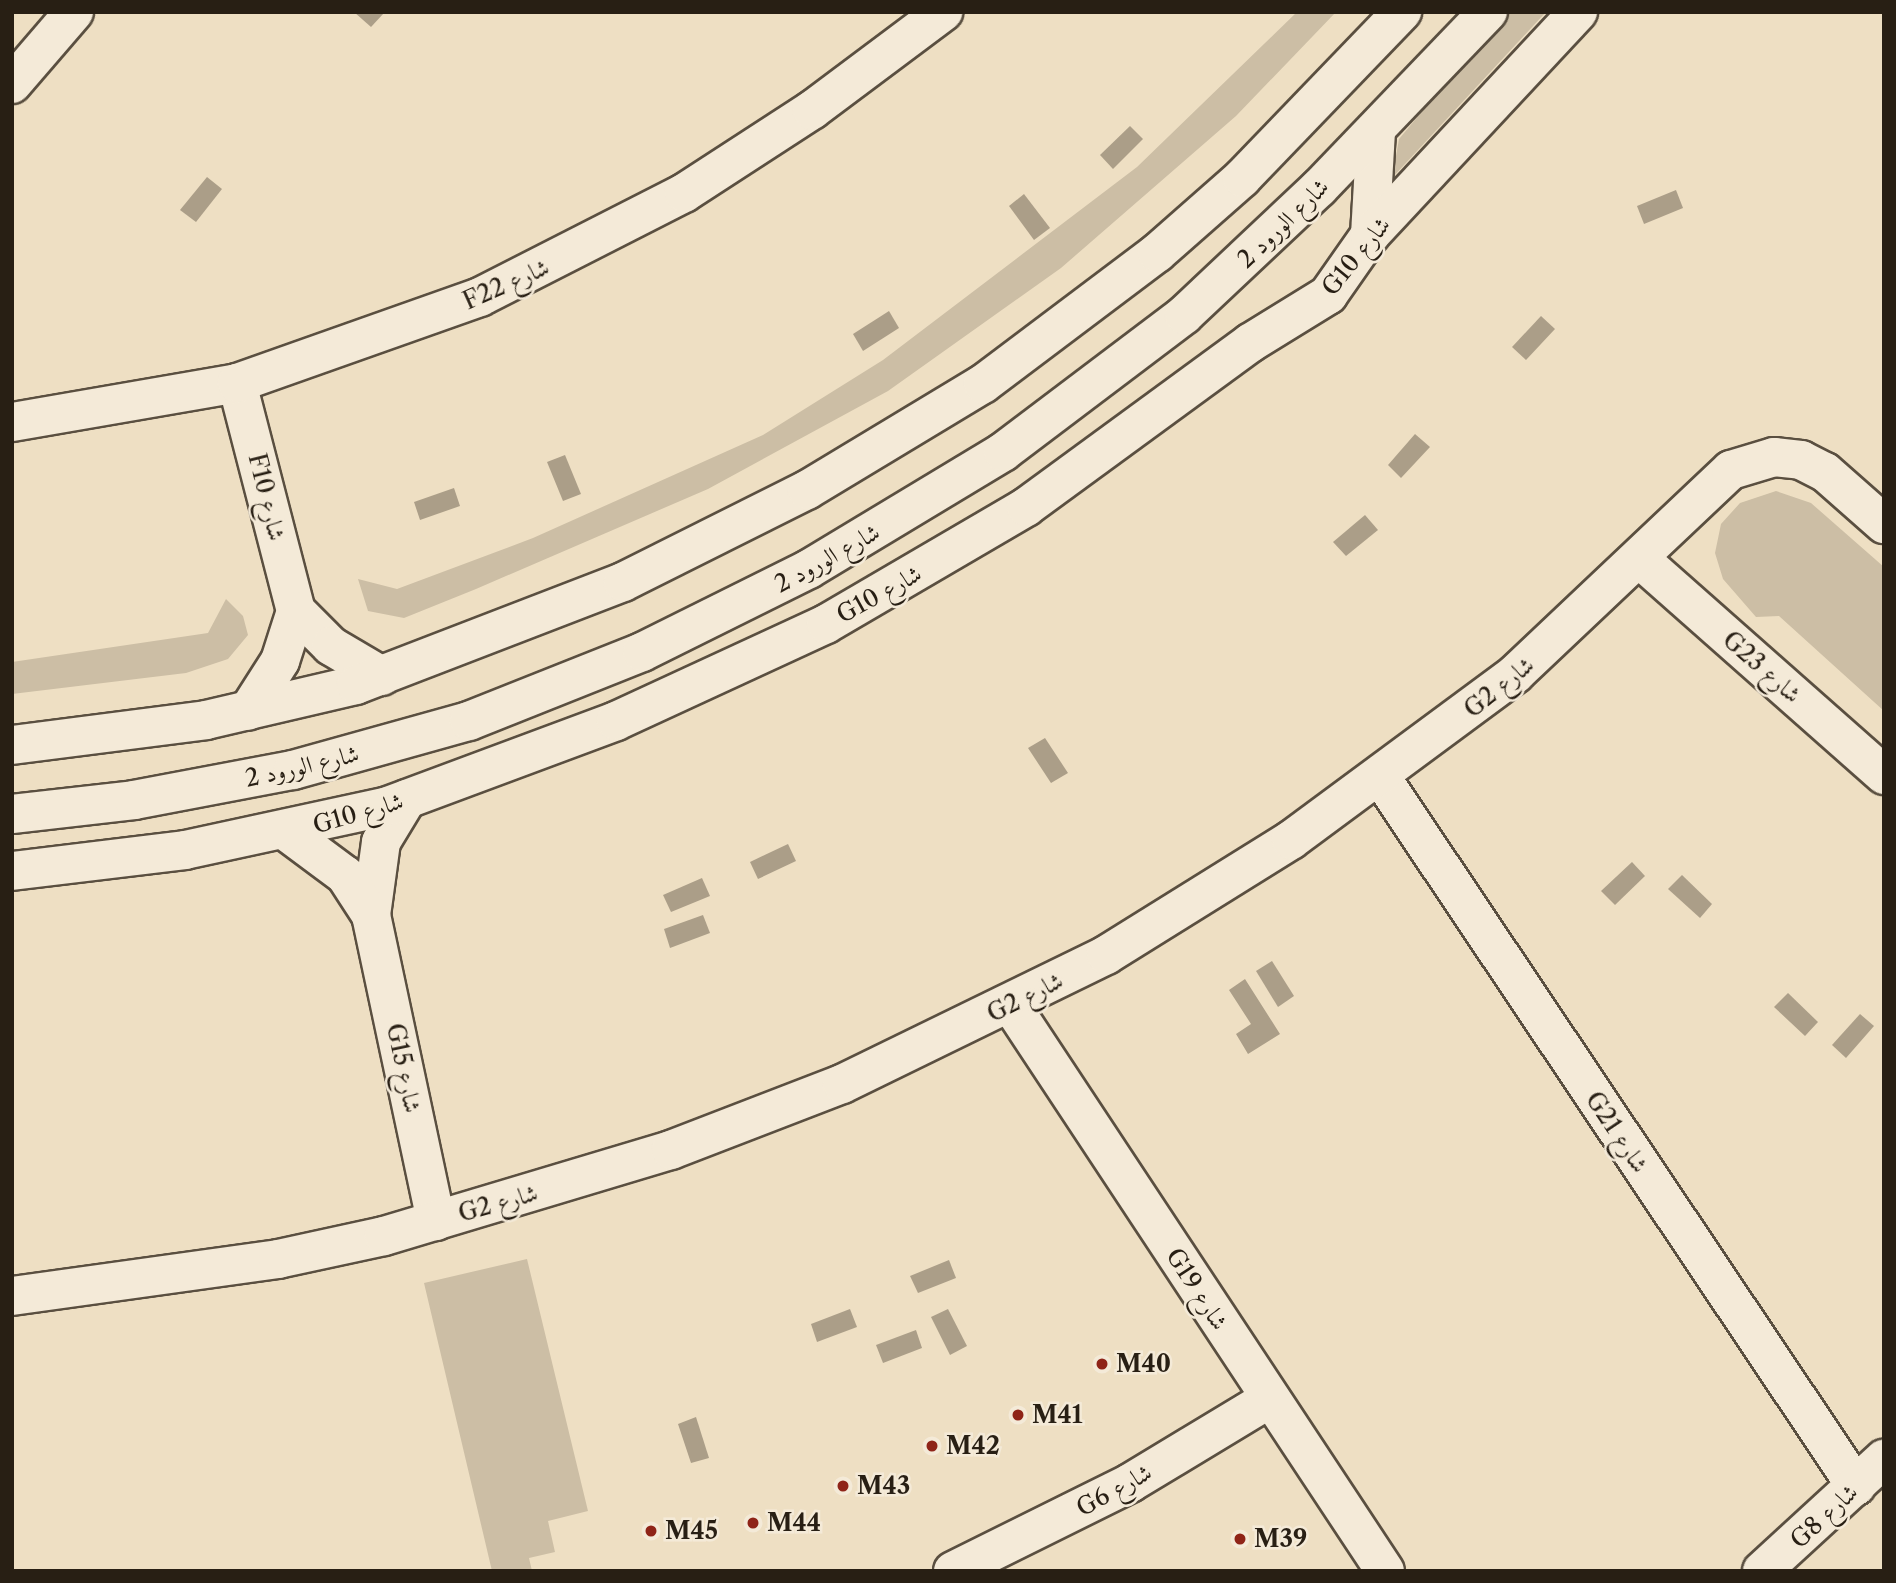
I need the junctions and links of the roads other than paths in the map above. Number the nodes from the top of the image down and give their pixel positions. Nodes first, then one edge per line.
1 (74, 12) edge
2 (943, 12) edge
3 (1402, 12) edge
4 (1578, 12) edge
5 (1477, 20) edge
6 (12, 85) edge
7 (1376, 131) junction
8 (1370, 235) junction
9 (237, 383) junction
10 (12, 422) edge
11 (1884, 524) edge
12 (1640, 559) junction
13 (296, 611) junction
14 (382, 676) junction
15 (248, 711) junction
16 (12, 745) edge
17 (1884, 775) edge
18 (1380, 776) junction
19 (408, 799) junction
20 (12, 814) edge
21 (288, 832) junction
22 (12, 872) edge
23 (371, 915) junction
24 (1011, 1006) junction
25 (436, 1221) junction
26 (12, 1296) edge
27 (1269, 1399) junction
28 (1884, 1459) edge
29 (1856, 1486) junction
30 (953, 1571) edge
31 (1385, 1571) edge
32 (1762, 1571) edge

1 - 6 street
2 - 9 street, F22 شارع
3 - 14 street
4 - 8 street, G10 شارع
5 - 7 street, شارع الورود 2
7 - 8 street
7 - 20 street, شارع الورود 2
8 - 19 street, G10 شارع
9 - 10 street, F22 شارع
9 - 13 street, F10 شارع
11 - 12 street, G2 شارع
12 - 17 street, G23 شارع
12 - 18 street, G2 شارع
13 - 14 street
13 - 15 street
14 - 15 street
15 - 16 street
18 - 24 street, G2 شارع
18 - 29 street, G21 شارع
19 - 21 street, G10 شارع
19 - 23 street, G15 شارع
21 - 22 street, G10 شارع
21 - 23 street, G15 شارع
23 - 25 street, G15 شارع
24 - 25 street, G2 شارع
24 - 27 street, G19 شارع
25 - 26 street, G2 شارع
27 - 30 street, G6 شارع
27 - 31 street, G19 شارع
28 - 29 street, G8 شارع
29 - 32 street, G8 شارع

